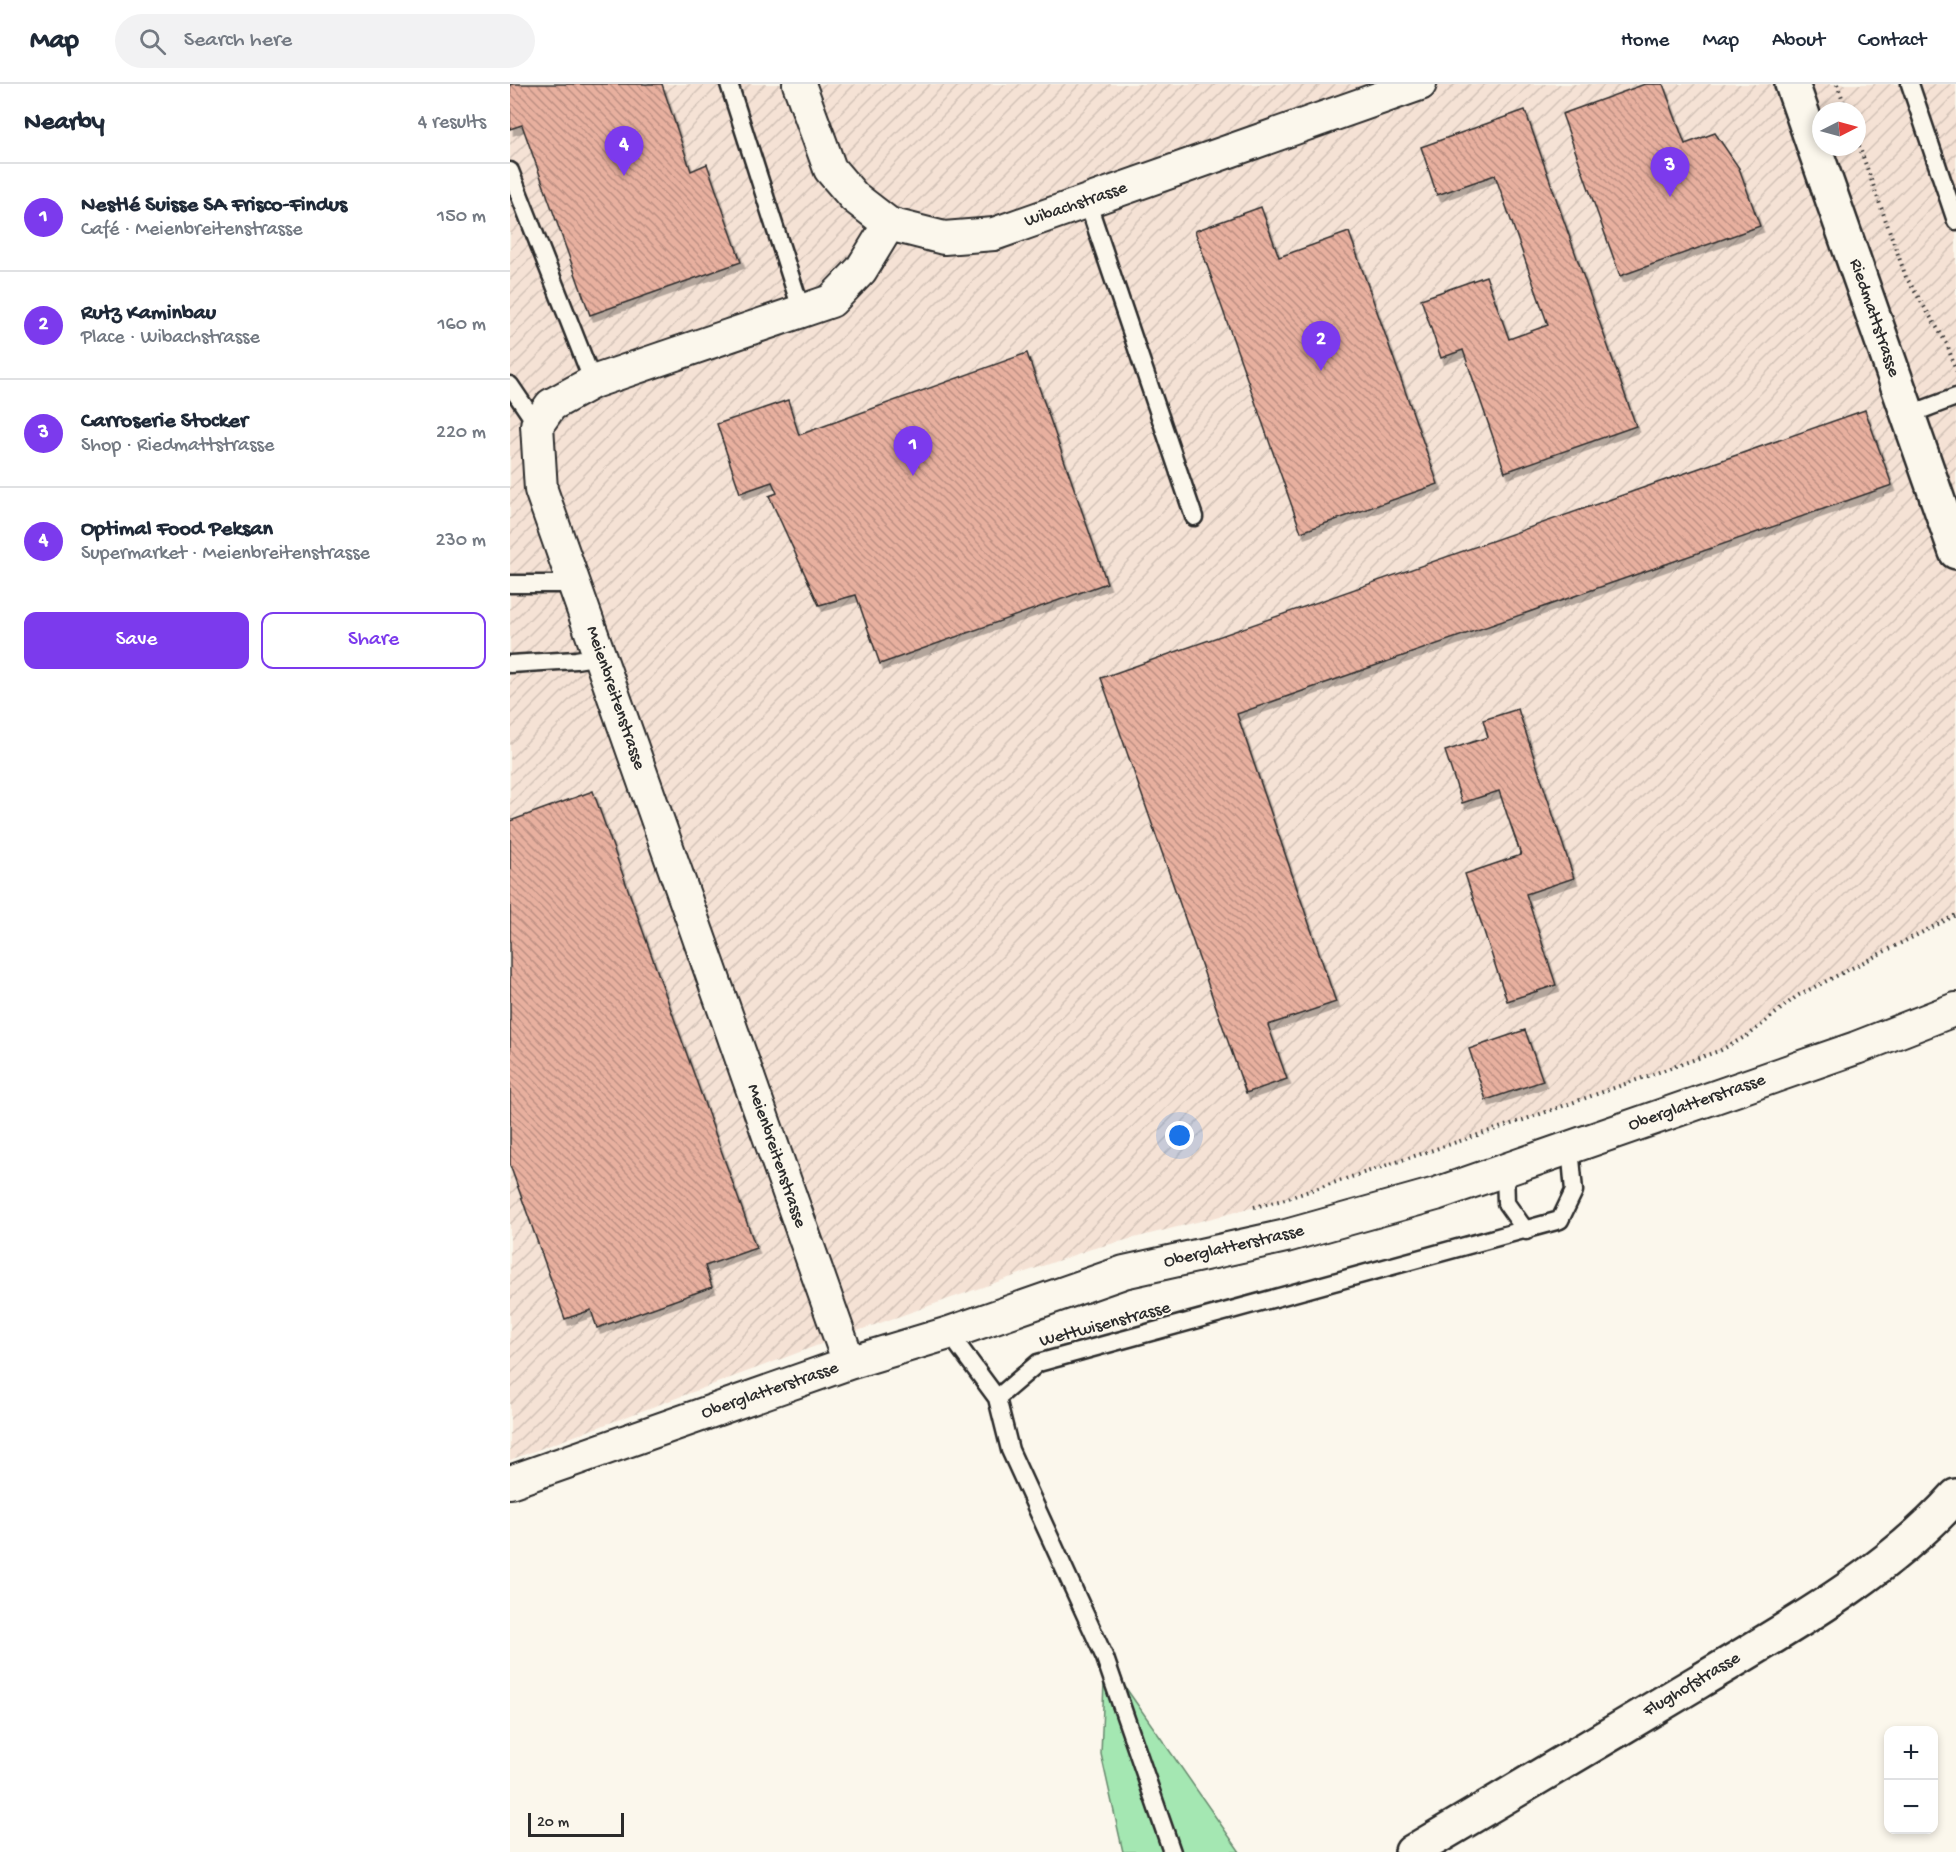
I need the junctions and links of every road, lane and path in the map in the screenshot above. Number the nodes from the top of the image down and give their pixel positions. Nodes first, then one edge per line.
1 (729, 84) edge
2 (799, 84) edge
3 (1420, 84) edge
4 (1792, 84) edge
5 (1837, 84) edge
6 (1910, 84) edge
7 (1843, 102) edge
8 (1863, 156) edge
9 (510, 171) edge
10 (1087, 201) junction
11 (1956, 221) edge
12 (889, 224) junction
13 (802, 312) junction
14 (1956, 371) edge
15 (593, 382) junction
16 (510, 385) edge
17 (1956, 397) edge
18 (1908, 415) junction
19 (537, 425) junction
20 (1194, 517) dead end
21 (1956, 552) edge
22 (510, 585) edge
23 (575, 585) junction
24 (600, 656) junction
25 (510, 664) edge
26 (1956, 915) edge
27 (1956, 1009) edge
28 (1569, 1147) junction
29 (1505, 1170) junction
30 (1246, 1210) dead end
31 (1526, 1231) junction
32 (949, 1333) junction
33 (849, 1363) junction
34 (997, 1398) junction
35 (510, 1482) edge
36 (1956, 1496) edge
37 (1172, 1852) edge
38 (1412, 1852) edge

1 - 13 lane
2 - 12 street, Wibachstrasse
3 - 10 street, Wibachstrasse
4 - 18 main road, Riedmattstrasse
5 - 7 path
6 - 11 lane
8 - 14 path
9 - 15 lane
10 - 12 street, Wibachstrasse
10 - 20 lane
12 - 13 street
13 - 15 street
15 - 19 street
16 - 19 lane
17 - 18 lane
18 - 21 main road, Riedmattstrasse
19 - 23 street, Meienbreitenstrasse
22 - 23 lane
23 - 24 street, Meienbreitenstrasse
24 - 25 lane
24 - 33 street, Meienbreitenstrasse
26 - 30 path
27 - 28 street, Oberglatterstrasse
28 - 29 street, Oberglatterstrasse
28 - 31 lane, Wettwisenstrasse
29 - 31 lane
29 - 32 street, Oberglatterstrasse
31 - 34 lane, Wettwisenstrasse
32 - 33 street, Oberglatterstrasse
32 - 34 lane
33 - 35 street, Oberglatterstrasse
34 - 37 lane
36 - 38 main road, Flughofstrasse

